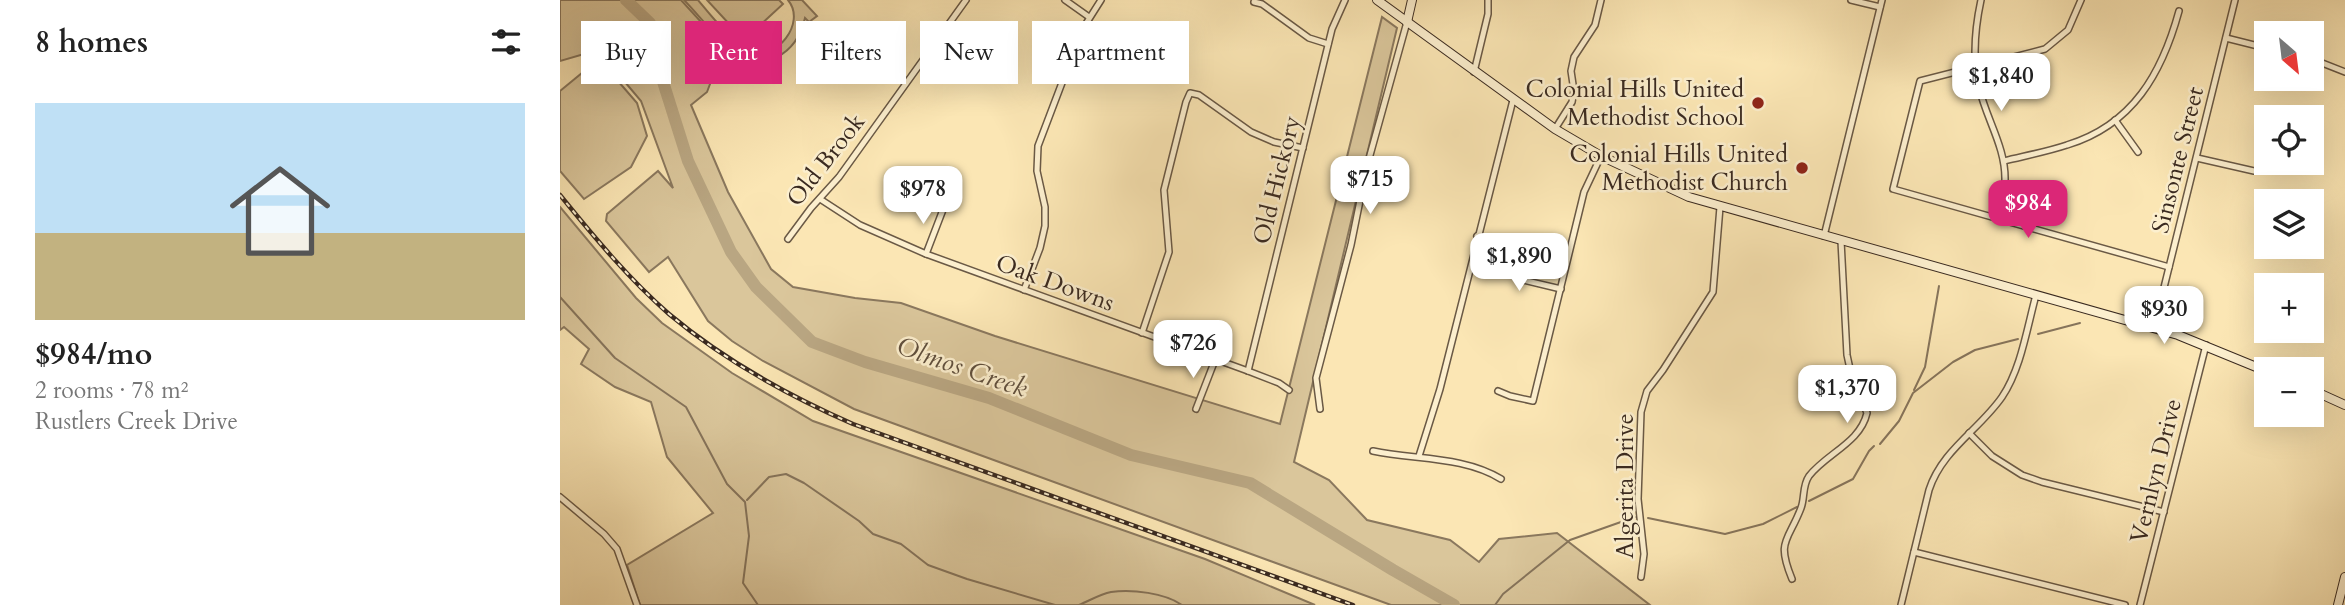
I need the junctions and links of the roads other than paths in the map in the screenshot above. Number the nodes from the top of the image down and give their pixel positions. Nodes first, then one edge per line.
1 (966, 0) edge
2 (1065, 0) edge
3 (1101, 0) edge
4 (1345, 0) edge
5 (1377, 0) edge
6 (1412, 0) edge
7 (1488, 0) edge
8 (1601, 0) edge
9 (1851, 0) edge
10 (1981, 0) edge
11 (2081, 0) edge
12 (2235, 0) edge
13 (1254, 2) dead end
14 (1881, 4) edge
15 (2179, 11) dead end
16 (1089, 18) junction
17 (1407, 22) junction
18 (2226, 38) junction
19 (1328, 44) junction
20 (2254, 45) edge
21 (2324, 64) edge
22 (1976, 68) junction
23 (1474, 72) junction
24 (2345, 72) edge
25 (1513, 100) junction
26 (2115, 120) junction
27 (1555, 129) junction
28 (1303, 148) junction
29 (2138, 152) dead end
30 (1601, 156) junction
31 (2197, 158) junction
32 (2004, 161) junction
33 (2253, 171) dead end
34 (820, 199) junction
35 (1720, 207) junction
36 (944, 208) dead end
37 (1997, 218) junction
38 (1477, 236) junction
39 (1824, 236) junction
40 (788, 239) dead end
41 (1841, 241) junction
42 (926, 254) junction
43 (2169, 267) junction
44 (1561, 289) junction
45 (1024, 290) junction
46 (2036, 295) junction
47 (2154, 328) junction
48 (1142, 333) junction
49 (2206, 345) junction
50 (1215, 360) junction
51 (2254, 366) edge
52 (1248, 371) junction
53 (1289, 390) dead end
54 (1498, 391) dead end
55 (2324, 395) edge
56 (2345, 405) edge
57 (1196, 409) dead end
58 (1320, 409) dead end
59 (1969, 433) junction
60 (1373, 451) dead end
61 (1419, 456) junction
62 (1501, 478) dead end
63 (560, 497) edge
64 (2164, 512) junction
65 (1914, 552) junction
66 (2345, 576) edge
67 (1641, 578) dead end
68 (1792, 579) dead end
69 (637, 605) edge
70 (1901, 605) edge
71 (2125, 605) edge
72 (2140, 605) edge
73 (2338, 605) edge

1 - 34 street, Old Brook
2 - 16 street
3 - 16 street
4 - 19 street, Old Hickory
5 - 17 main road
6 - 17 main road
7 - 23 street
8 - 27 street
9 - 14 street
10 - 22 street
11 - 22 street
12 - 18 street, Sinsonte Street
13 - 19 street
14 - 39 street
15 - 26 street
16 - 45 street
17 - 23 main road
17 - 58 street
18 - 20 street
18 - 31 street, Sinsonte Street
19 - 28 street, Old Hickory
21 - 24 street
22 - 32 street
22 - 37 street
23 - 25 main road
25 - 27 main road
25 - 38 street
26 - 29 street
26 - 32 street
27 - 30 main road
28 - 48 street
28 - 52 street, Old Hickory
30 - 35 main road
30 - 44 street
31 - 33 street
31 - 43 street, Sinsonte Street
32 - 37 street
34 - 40 street, Old Brook
34 - 42 street, Oak Downs
35 - 39 main road
35 - 67 street, Algerita Drive
36 - 42 street
37 - 43 street
38 - 44 street
38 - 61 street
39 - 41 main road
41 - 46 main road
41 - 68 street
42 - 45 street, Oak Downs
43 - 47 street, Sinsonte Street
44 - 54 street
45 - 48 street, Oak Downs
46 - 47 main road
46 - 59 street
47 - 49 main road
48 - 50 street, Oak Downs
49 - 51 main road
49 - 64 street, Vernlyn Drive
50 - 52 street, Oak Downs
50 - 57 street
52 - 53 street, Oak Downs
55 - 56 main road
59 - 64 street
59 - 65 street
60 - 61 street
61 - 62 street
63 - 69 street
64 - 72 street, Vernlyn Drive
65 - 70 street
65 - 71 street
66 - 73 main road

